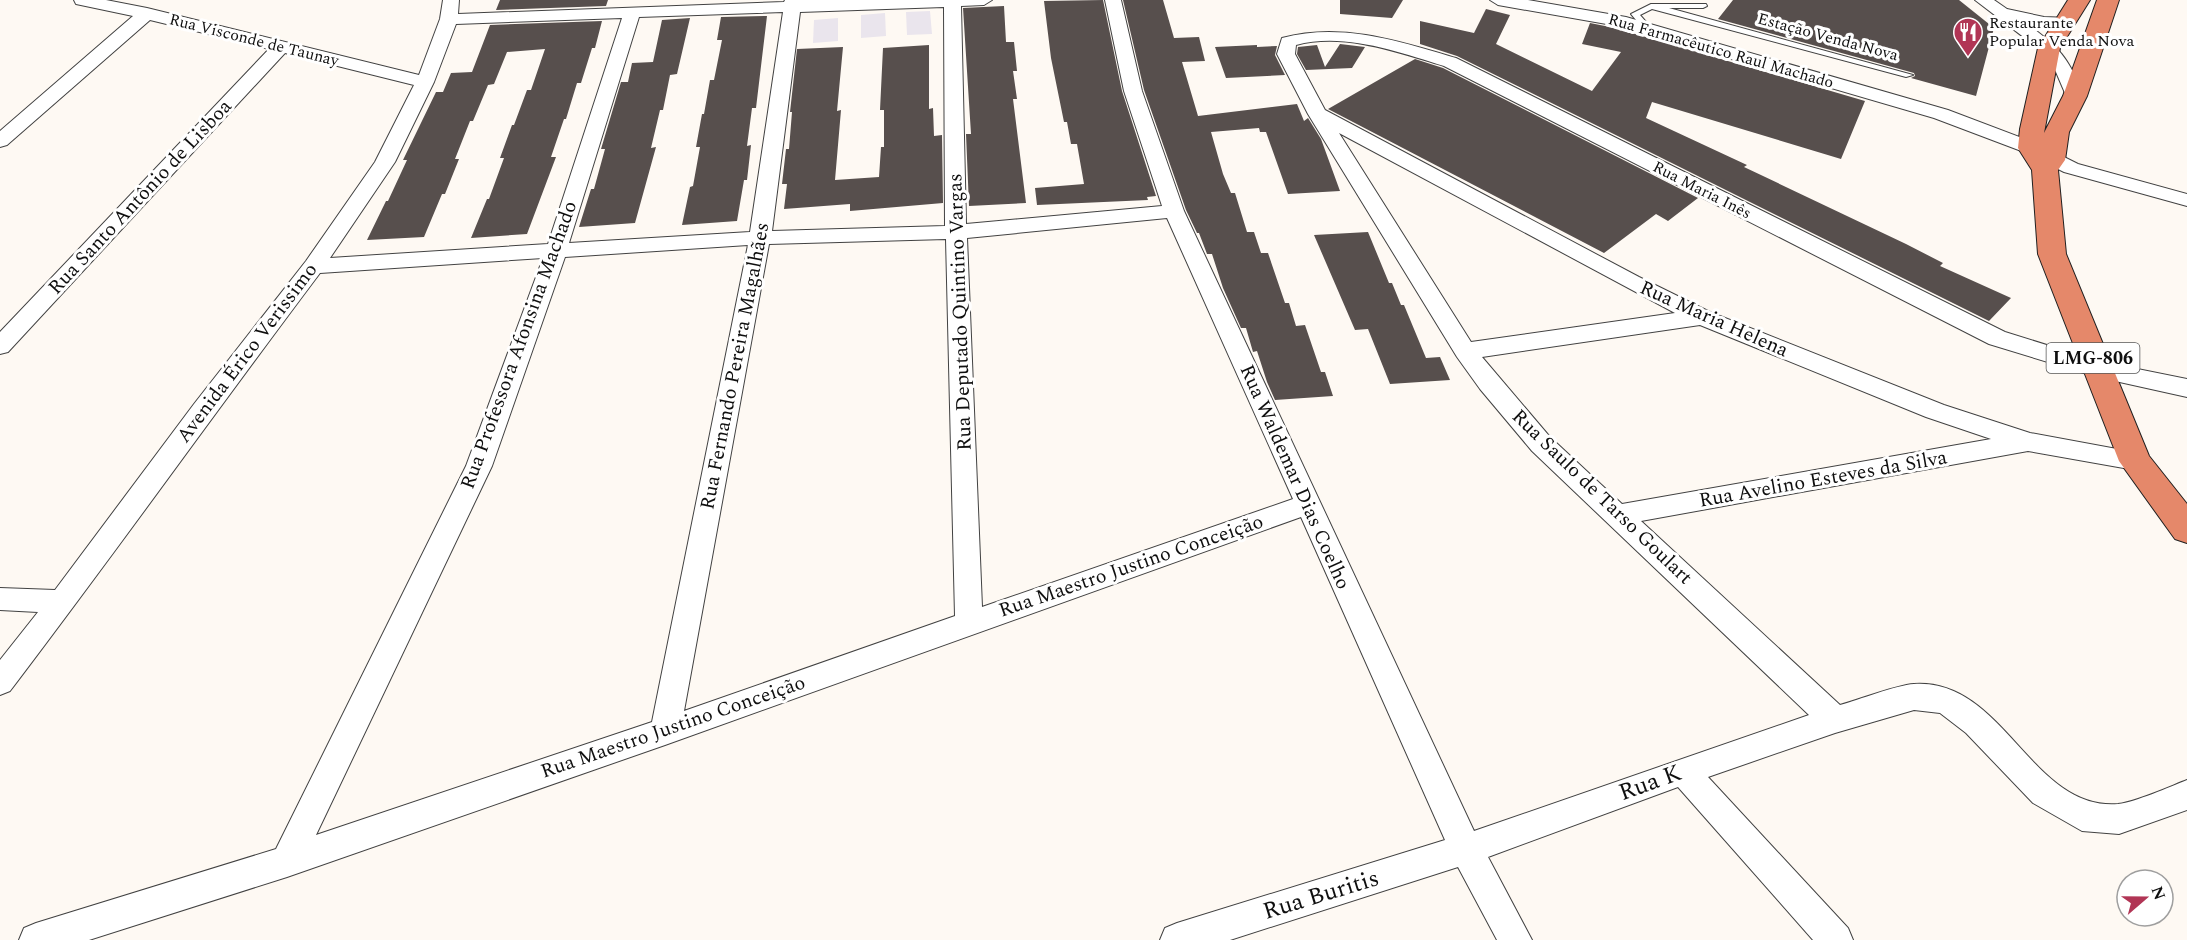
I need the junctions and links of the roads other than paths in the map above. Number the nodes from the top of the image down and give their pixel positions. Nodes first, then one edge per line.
1 (82, 0) edge
2 (984, 0) edge
3 (1113, 0) edge
4 (1498, 0) edge
5 (1592, 0) edge
6 (2079, 0) edge
7 (2108, 0) edge
8 (952, 1) edge
9 (1704, 2) edge
10 (793, 3) edge
11 (1651, 3) edge
12 (1989, 5) edge
13 (450, 10) edge
14 (147, 13) junction
15 (632, 13) junction
16 (1704, 20) junction
17 (1620, 21) junction
18 (2065, 22) junction
19 (1649, 30) junction
20 (1301, 36) joint
21 (280, 48) junction
22 (2049, 48) junction
23 (1909, 75) dead end
24 (424, 82) junction
25 (2075, 96) junction
26 (1317, 114) junction
27 (0, 141) edge
28 (2040, 152) junction
29 (2187, 200) edge
30 (1174, 211) junction
31 (956, 232) junction
32 (760, 238) junction
33 (556, 252) junction
34 (314, 266) junction
35 (1702, 317) junction
36 (0, 346) edge
37 (1465, 351) junction
38 (2097, 369) junction
39 (2187, 388) edge
40 (2029, 442) junction
41 (2135, 461) junction
42 (1306, 504) junction
43 (1618, 515) junction
44 (2187, 529) edge
45 (0, 599) edge
46 (62, 602) junction
47 (969, 623) junction
48 (0, 682) edge
49 (1835, 720) junction
50 (665, 731) junction
51 (1683, 771) junction
52 (2187, 795) edge
53 (1466, 849) junction
54 (287, 861) junction
55 (36, 940) edge
56 (1177, 940) edge
57 (1515, 940) edge
58 (1836, 940) edge

1 - 14 street, Rua Visconde de Taunay
2 - 8 street
3 - 30 street, Rua Waldemar Dias Coelho
4 - 17 street, Rua Farmacêutico Raul Machado
5 - 17 street
6 - 18 highway, LMG-806
7 - 25 highway, LMG-806
8 - 10 street
8 - 31 street, Rua Deputado Quintino Vargas
9 - 11 lane
9 - 16 lane
10 - 15 street
10 - 32 street, Rua Fernando Pereira Magalhães
11 - 16 lane, Estação Venda Nova
11 - 19 lane
12 - 18 street
12 - 22 street
13 - 15 street
13 - 24 street, Avenida Érico Verissimo
14 - 21 street, Rua Visconde de Taunay
14 - 27 street
15 - 33 street, Rua Professora Afonsina Machado
16 - 23 lane, Estação Venda Nova
17 - 19 street, Rua Farmacêutico Raul Machado
18 - 22 highway, LMG-806
19 - 28 street, Rua Farmacêutico Raul Machado
20 - 26 street, Rua Saulo de Tarso Goulart
20 - 38 street, Rua Maria Inês
21 - 24 street, Rua Visconde de Taunay
21 - 36 street, Rua Santo Antônio de Lisboa
22 - 25 street
22 - 28 highway, LMG-806
24 - 34 street, Avenida Érico Verissimo
25 - 28 highway, LMG-806
26 - 35 street, Rua Maria Helena
26 - 37 street, Rua Saulo de Tarso Goulart
28 - 29 street, Rua Farmacêutico Raul Machado
28 - 38 highway, LMG-806
30 - 31 street
30 - 42 street, Rua Waldemar Dias Coelho
31 - 32 street
31 - 47 street, Rua Deputado Quintino Vargas
32 - 33 street
32 - 50 street, Rua Fernando Pereira Magalhães
33 - 34 street
33 - 54 street, Rua Professora Afonsina Machado
34 - 46 street, Avenida Érico Verissimo
35 - 37 street
35 - 40 street, Rua Maria Helena
37 - 43 street, Rua Saulo de Tarso Goulart
38 - 39 street, Rua Maria Inês
38 - 41 highway, LMG-806
40 - 41 street, Rua Maria Helena
40 - 43 street, Rua Avelino Esteves da Silva
41 - 44 highway, LMG-806
42 - 47 street, Rua Maestro Justino Conceição
42 - 53 street, Rua Waldemar Dias Coelho
43 - 49 street, Rua Saulo de Tarso Goulart
45 - 46 street
46 - 48 street, Avenida Érico Verissimo
47 - 50 street, Rua Maestro Justino Conceição
49 - 51 street, Rua K
49 - 52 street, Rua K
50 - 54 street, Rua Maestro Justino Conceição
51 - 53 street, Rua K
51 - 58 street
53 - 56 street, Rua Buritis
53 - 57 street, Rua Waldemar Dias Coelho
54 - 55 street, Rua Maestro Justino Conceição

